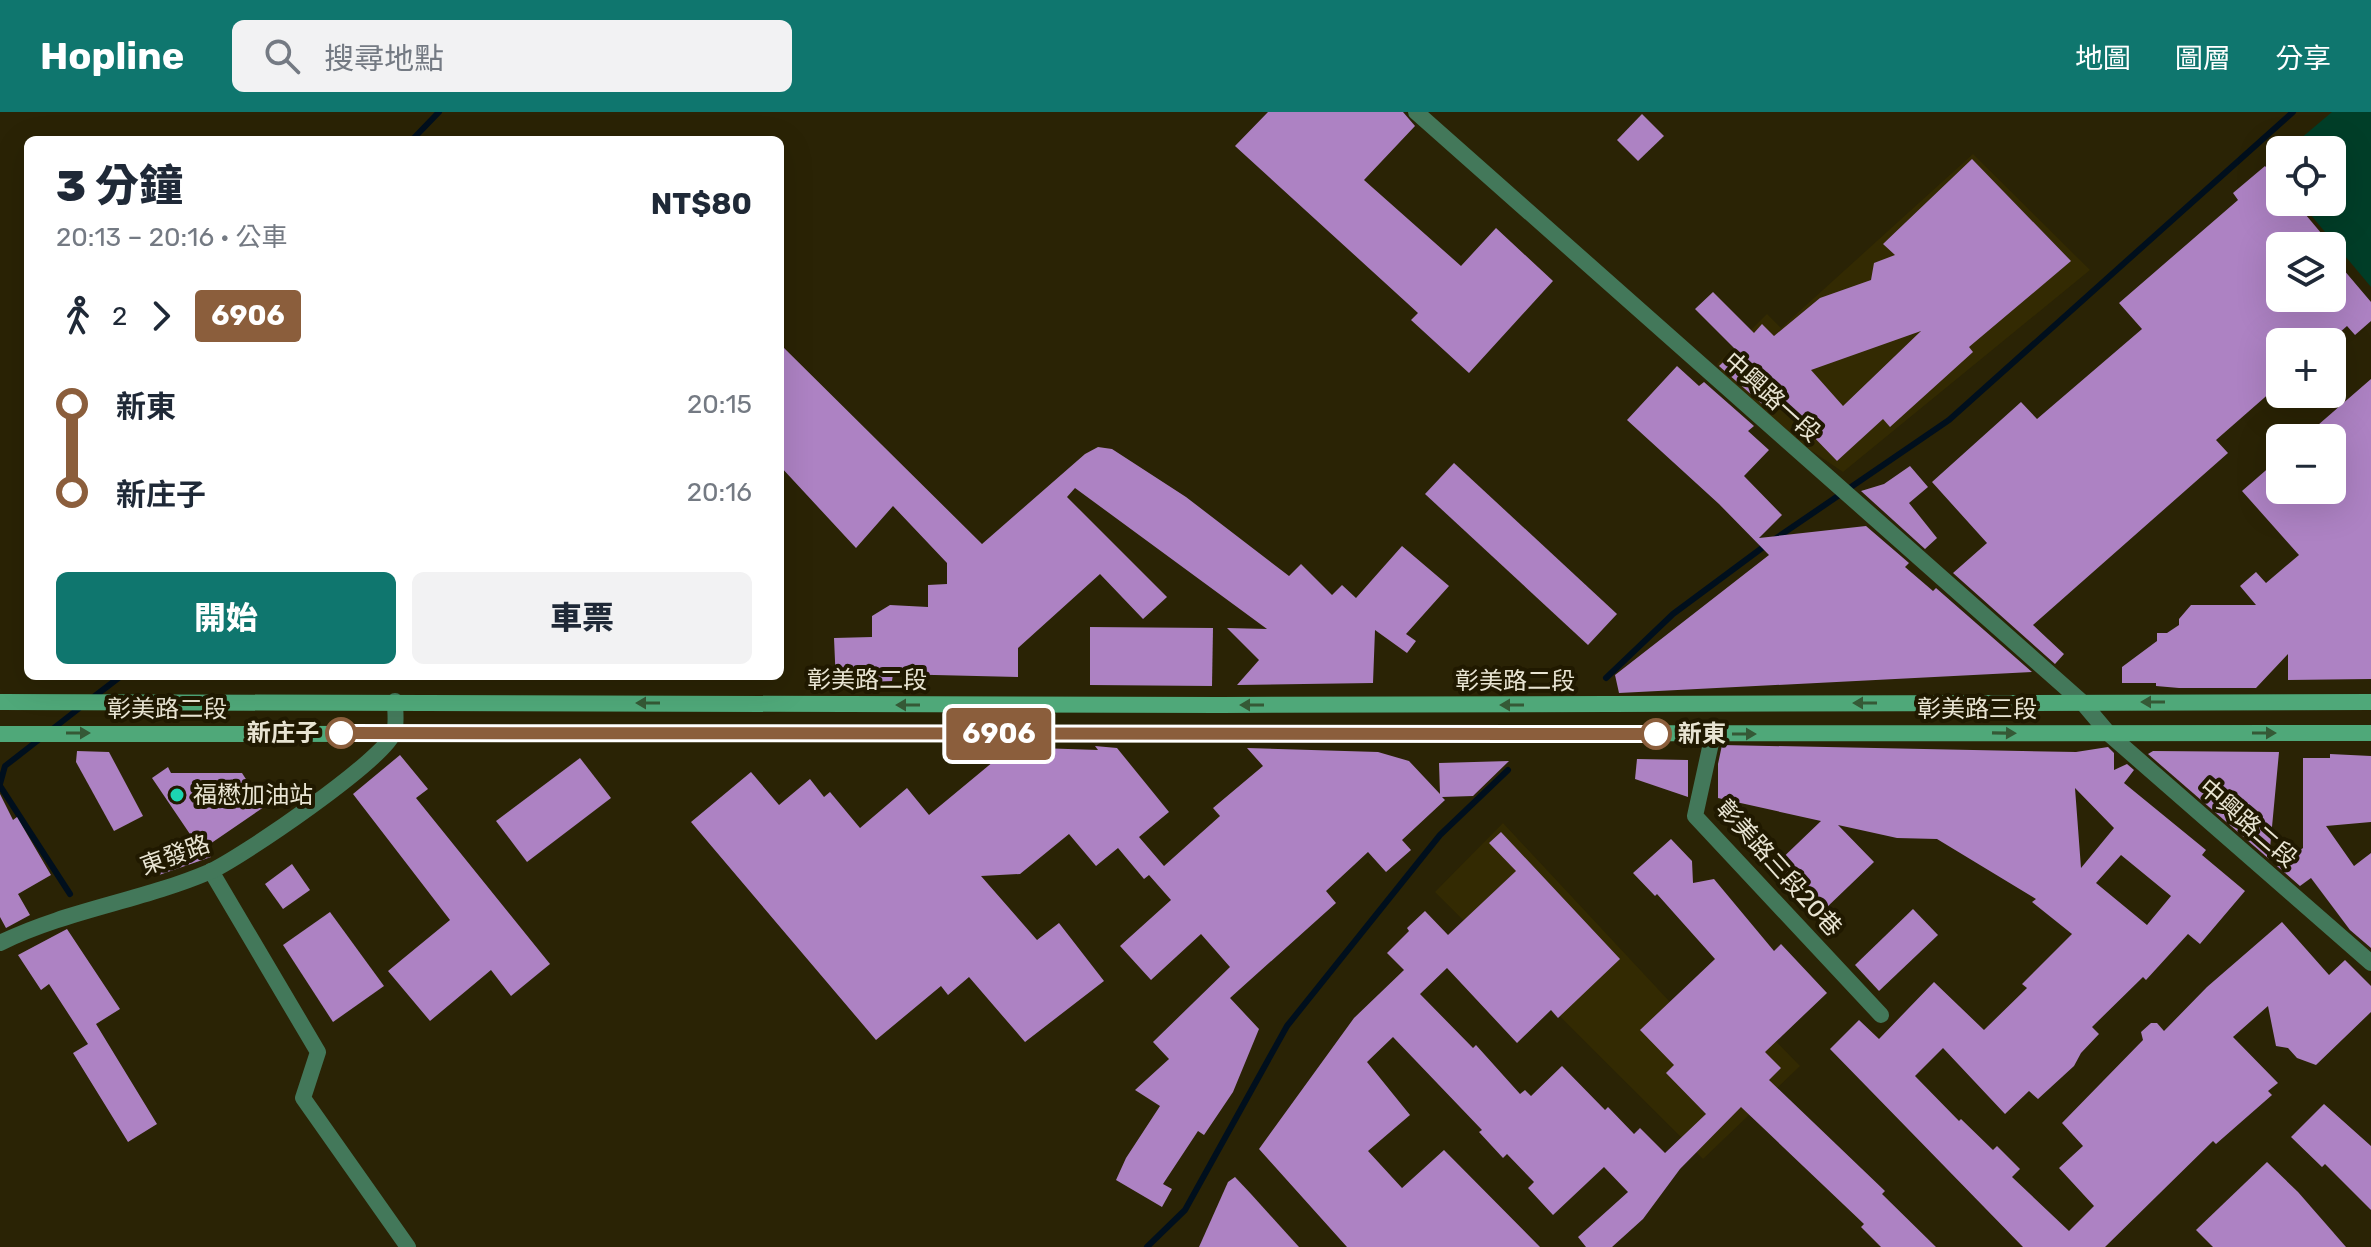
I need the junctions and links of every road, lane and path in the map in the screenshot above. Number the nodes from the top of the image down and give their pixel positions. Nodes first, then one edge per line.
1 (1416, 112) edge
2 (395, 701) junction
3 (0, 702) edge
4 (2082, 702) junction
5 (2371, 702) edge
6 (982, 705) junction
7 (1590, 705) joint
8 (2096, 717) joint
9 (394, 733) junction
10 (2371, 733) edge
11 (0, 734) edge
12 (980, 734) junction
13 (1582, 734) joint
14 (1713, 734) junction
15 (2109, 734) junction
16 (211, 871) junction
17 (0, 943) edge
18 (2371, 963) edge
19 (1881, 1015) dead end
20 (408, 1247) edge

1 - 4 street, 中興路一段
2 - 3 main road, 彰美路二段
6 -> 2 main road, 彰美路二段
2 - 9 street
5 -> 4 main road, 彰美路三段
4 -> 7 main road, 彰美路三段
4 - 8 street, 中興路一段
7 -> 6 main road, 彰美路二段
6 - 12 main road
8 - 15 street, 中興路二段
11 -> 9 main road, 彰美路二段
9 - 12 main road, 彰美路二段
9 - 16 street, 東發路
15 -> 10 main road, 彰美路三段
12 - 13 main road, 彰美路二段
13 - 14 main road, 彰美路三段
14 -> 15 main road, 彰美路三段
14 - 19 street, 彰美路三段20巷
15 - 18 street, 中興路二段
16 - 17 street, 東發路
16 - 20 street

